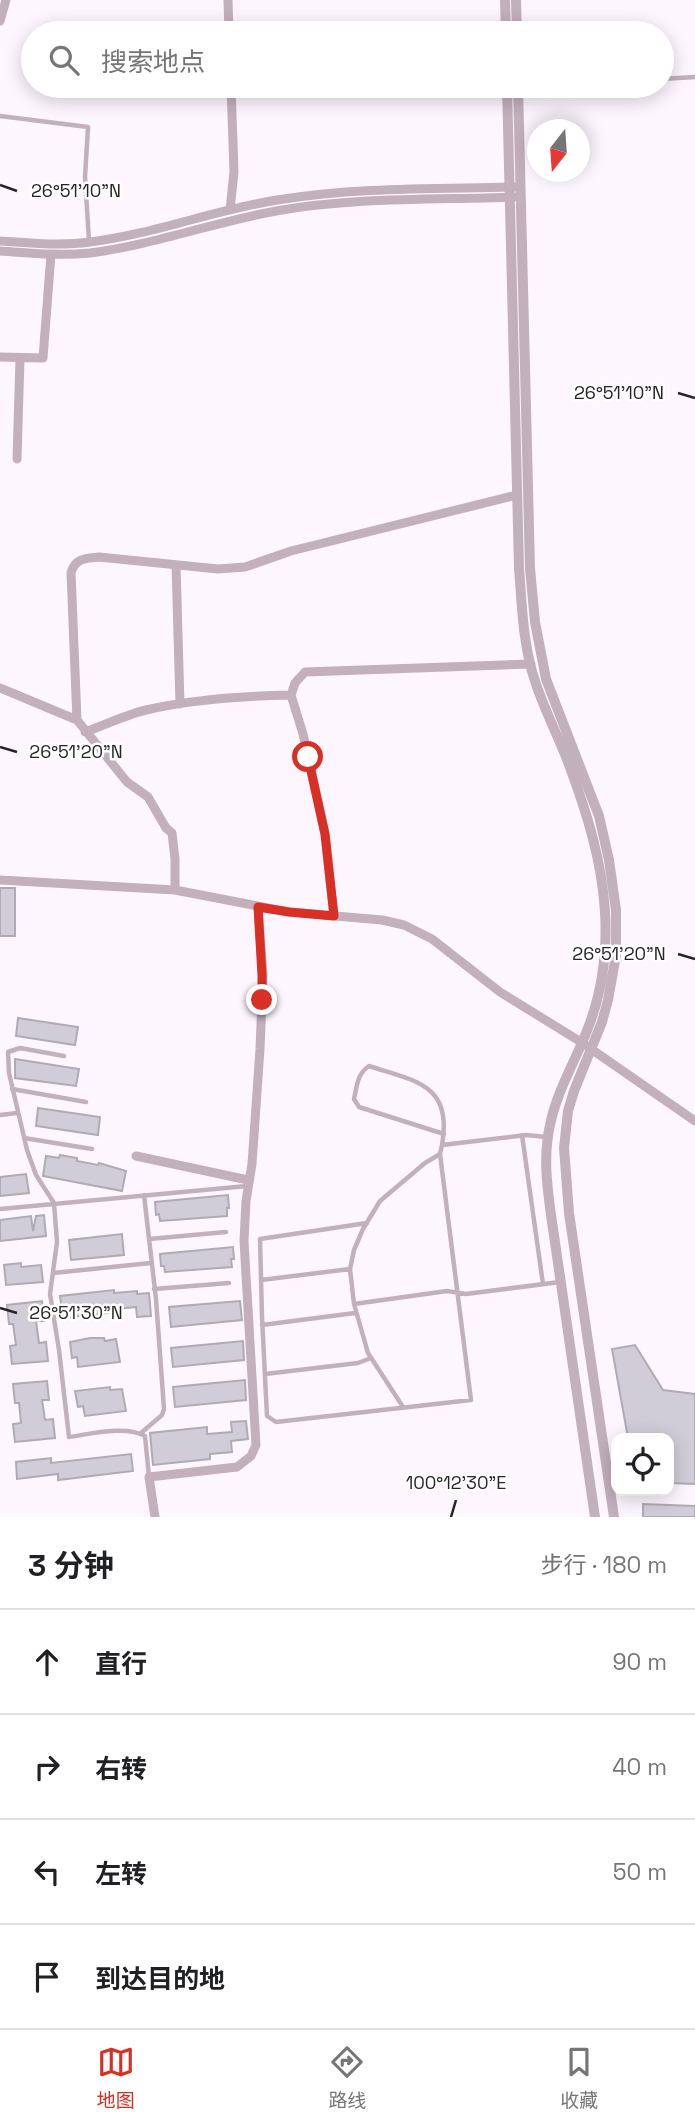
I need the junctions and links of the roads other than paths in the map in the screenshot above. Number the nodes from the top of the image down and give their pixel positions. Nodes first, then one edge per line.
1 (6, 0) edge
2 (228, 0) edge
3 (505, 0) edge
4 (516, 0) edge
5 (0, 21) edge
6 (229, 21) edge
7 (506, 21) edge
8 (517, 21) edge
9 (695, 77) edge
10 (674, 78) edge
11 (231, 98) edge
12 (508, 98) edge
13 (518, 98) edge
14 (0, 116) edge
15 (515, 192) junction
16 (230, 210) junction
17 (0, 241) edge
18 (90, 242) junction
19 (0, 251) edge
20 (51, 254) junction
21 (0, 357) edge
22 (20, 358) junction
23 (17, 459) dead end
24 (517, 495) junction
25 (176, 565) junction
26 (531, 664) junction
27 (0, 688) edge
28 (291, 695) junction
29 (180, 704) junction
30 (77, 720) junction
31 (85, 732) junction
32 (0, 880) edge
33 (175, 890) junction
34 (258, 907) junction
35 (334, 916) junction
36 (581, 1042) junction
37 (591, 1049) junction
38 (64, 1056) dead end
39 (12, 1089) junction
40 (86, 1101) dead end
41 (17, 1113) junction
42 (0, 1115) edge
43 (695, 1121) edge
44 (444, 1134) junction
45 (522, 1135) junction
46 (547, 1137) junction
47 (24, 1138) junction
48 (442, 1145) junction
49 (92, 1149) dead end
50 (440, 1154) junction
51 (136, 1156) dead end
52 (248, 1183) junction
53 (144, 1195) junction
54 (54, 1203) junction
55 (0, 1209) edge
56 (367, 1223) junction
57 (226, 1232) dead end
58 (149, 1239) junction
59 (151, 1263) junction
60 (350, 1269) junction
61 (53, 1273) junction
62 (261, 1280) junction
63 (561, 1282) junction
64 (229, 1283) dead end
65 (543, 1284) junction
66 (154, 1289) junction
67 (457, 1293) junction
68 (354, 1304) junction
69 (355, 1313) junction
70 (262, 1325) junction
71 (371, 1358) junction
72 (265, 1374) junction
73 (403, 1407) junction
74 (141, 1433) junction
75 (149, 1477) junction
76 (155, 1517) edge
77 (595, 1517) edge
78 (614, 1517) edge

1 - 5 street
2 - 6 street
3 - 7 street
4 - 8 street
9 - 10 lane
11 - 16 street
12 - 15 street
13 - 15 street
14 - 18 lane
15 - 16 street
15 - 20 street
15 - 24 street
15 - 37 street
16 - 18 street
17 - 18 street
19 - 20 street
20 - 22 street
21 - 22 street
22 - 23 street
24 - 25 street
24 - 26 street
25 - 29 street
25 - 30 street
26 - 28 street
26 - 36 street
27 - 30 street
28 - 29 street
28 - 35 street
29 - 31 street
30 - 31 street
31 - 33 street
32 - 33 street
33 - 34 street
34 - 35 street
34 - 52 street
35 - 36 street
36 - 37 street
36 - 46 street
37 - 43 street
37 - 78 street
38 - 39 lane
39 - 40 lane
39 - 41 lane
41 - 42 lane
41 - 47 lane
44 - 44 lane
44 - 48 lane
45 - 46 lane
45 - 48 lane
45 - 65 lane
46 - 63 street
47 - 49 lane
47 - 54 lane
48 - 50 lane
50 - 56 lane
50 - 67 lane
51 - 52 street
52 - 53 lane
52 - 75 street
53 - 54 lane
53 - 58 lane
54 - 55 lane
54 - 61 lane
56 - 60 lane
56 - 62 lane
57 - 58 lane
58 - 59 lane
59 - 61 lane
59 - 66 lane
60 - 62 lane
60 - 68 lane
61 - 74 lane
62 - 70 lane
63 - 65 lane
63 - 77 street
64 - 66 lane
65 - 67 lane
66 - 74 lane
67 - 68 lane
67 - 73 lane
68 - 69 lane
69 - 70 lane
69 - 71 lane
70 - 72 lane
71 - 72 lane
71 - 73 lane
72 - 73 lane
74 - 75 lane
75 - 76 street

